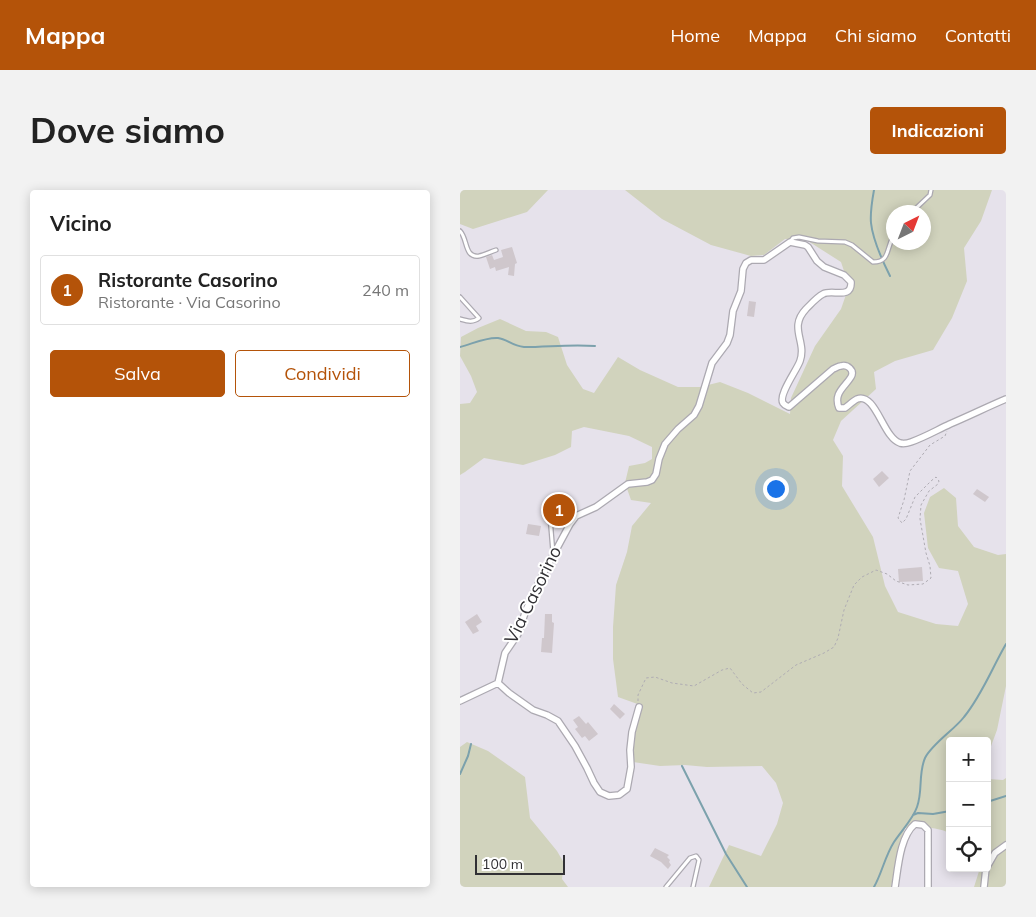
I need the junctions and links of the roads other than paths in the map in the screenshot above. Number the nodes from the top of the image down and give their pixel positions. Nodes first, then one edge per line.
1 (931, 190) edge
2 (919, 205) edge
3 (460, 231) edge
4 (790, 242) junction
5 (496, 250) dead end
6 (888, 250) edge
7 (460, 297) edge
8 (460, 319) edge
9 (1006, 399) edge
10 (550, 517) dead end
11 (553, 554) junction
12 (498, 683) junction
13 (460, 701) edge
14 (639, 706) road end
15 (1006, 845) edge
16 (991, 860) edge
17 (986, 872) edge
18 (666, 887) edge
19 (692, 887) edge
20 (895, 887) edge
21 (928, 887) edge
22 (984, 887) edge

1 - 2 lane
3 - 5 lane
4 - 6 lane
4 - 9 street
4 - 11 street, Via Casorino
7 - 8 lane
10 - 11 lane
11 - 12 street, Via Casorino
12 - 13 street
12 - 14 street
15 - 16 street
17 - 22 street
18 - 19 lane
20 - 21 street

